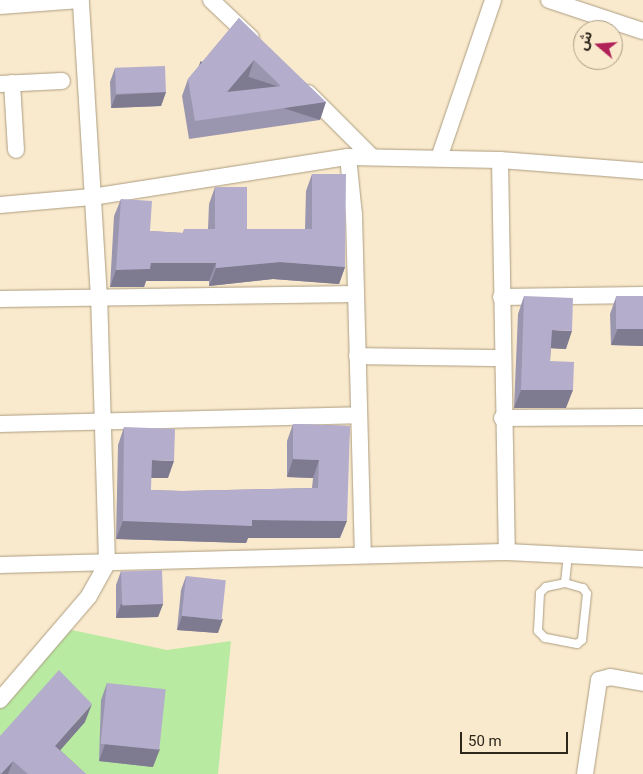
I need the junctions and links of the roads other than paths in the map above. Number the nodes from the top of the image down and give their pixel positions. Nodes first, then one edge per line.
1 (80, 0) edge
2 (211, 0) edge
3 (493, 0) edge
4 (548, 0) edge
5 (0, 6) edge
6 (643, 31) edge
7 (261, 47) edge
8 (296, 80) edge
9 (62, 81) dead end
10 (6, 83) edge
11 (16, 150) dead end
12 (348, 157) junction
13 (372, 157) junction
14 (438, 158) junction
15 (500, 160) junction
16 (643, 171) edge
17 (92, 197) junction
18 (0, 205) edge
19 (356, 294) junction
20 (643, 295) edge
21 (502, 297) junction
22 (99, 298) junction
23 (0, 299) edge
24 (357, 356) junction
25 (502, 358) junction
26 (358, 416) junction
27 (502, 418) junction
28 (643, 418) edge
29 (102, 422) junction
30 (0, 424) edge
31 (507, 552) junction
32 (363, 555) junction
33 (568, 555) junction
34 (643, 559) edge
35 (107, 563) junction
36 (0, 565) edge
37 (565, 583) junction
38 (643, 683) edge
39 (0, 700) edge
40 (585, 774) edge

1 - 5 street
1 - 17 street
2 - 7 street
3 - 14 street
4 - 6 street
8 - 13 street
9 - 10 street
10 - 11 street
12 - 13 street
12 - 17 street
12 - 19 street
13 - 14 street
14 - 15 street
15 - 16 street
15 - 21 street
17 - 18 street
17 - 22 street
19 - 22 street
19 - 24 street
20 - 21 street
21 - 25 street
22 - 23 street
22 - 29 street
24 - 25 street
24 - 26 street
25 - 27 street
26 - 29 street
26 - 32 street
27 - 28 street
27 - 31 street
29 - 30 street
29 - 35 street
31 - 32 street
31 - 33 street
32 - 35 street
33 - 34 street
33 - 37 lane
35 - 36 street
35 - 39 street
37 - 37 lane
38 - 40 street

